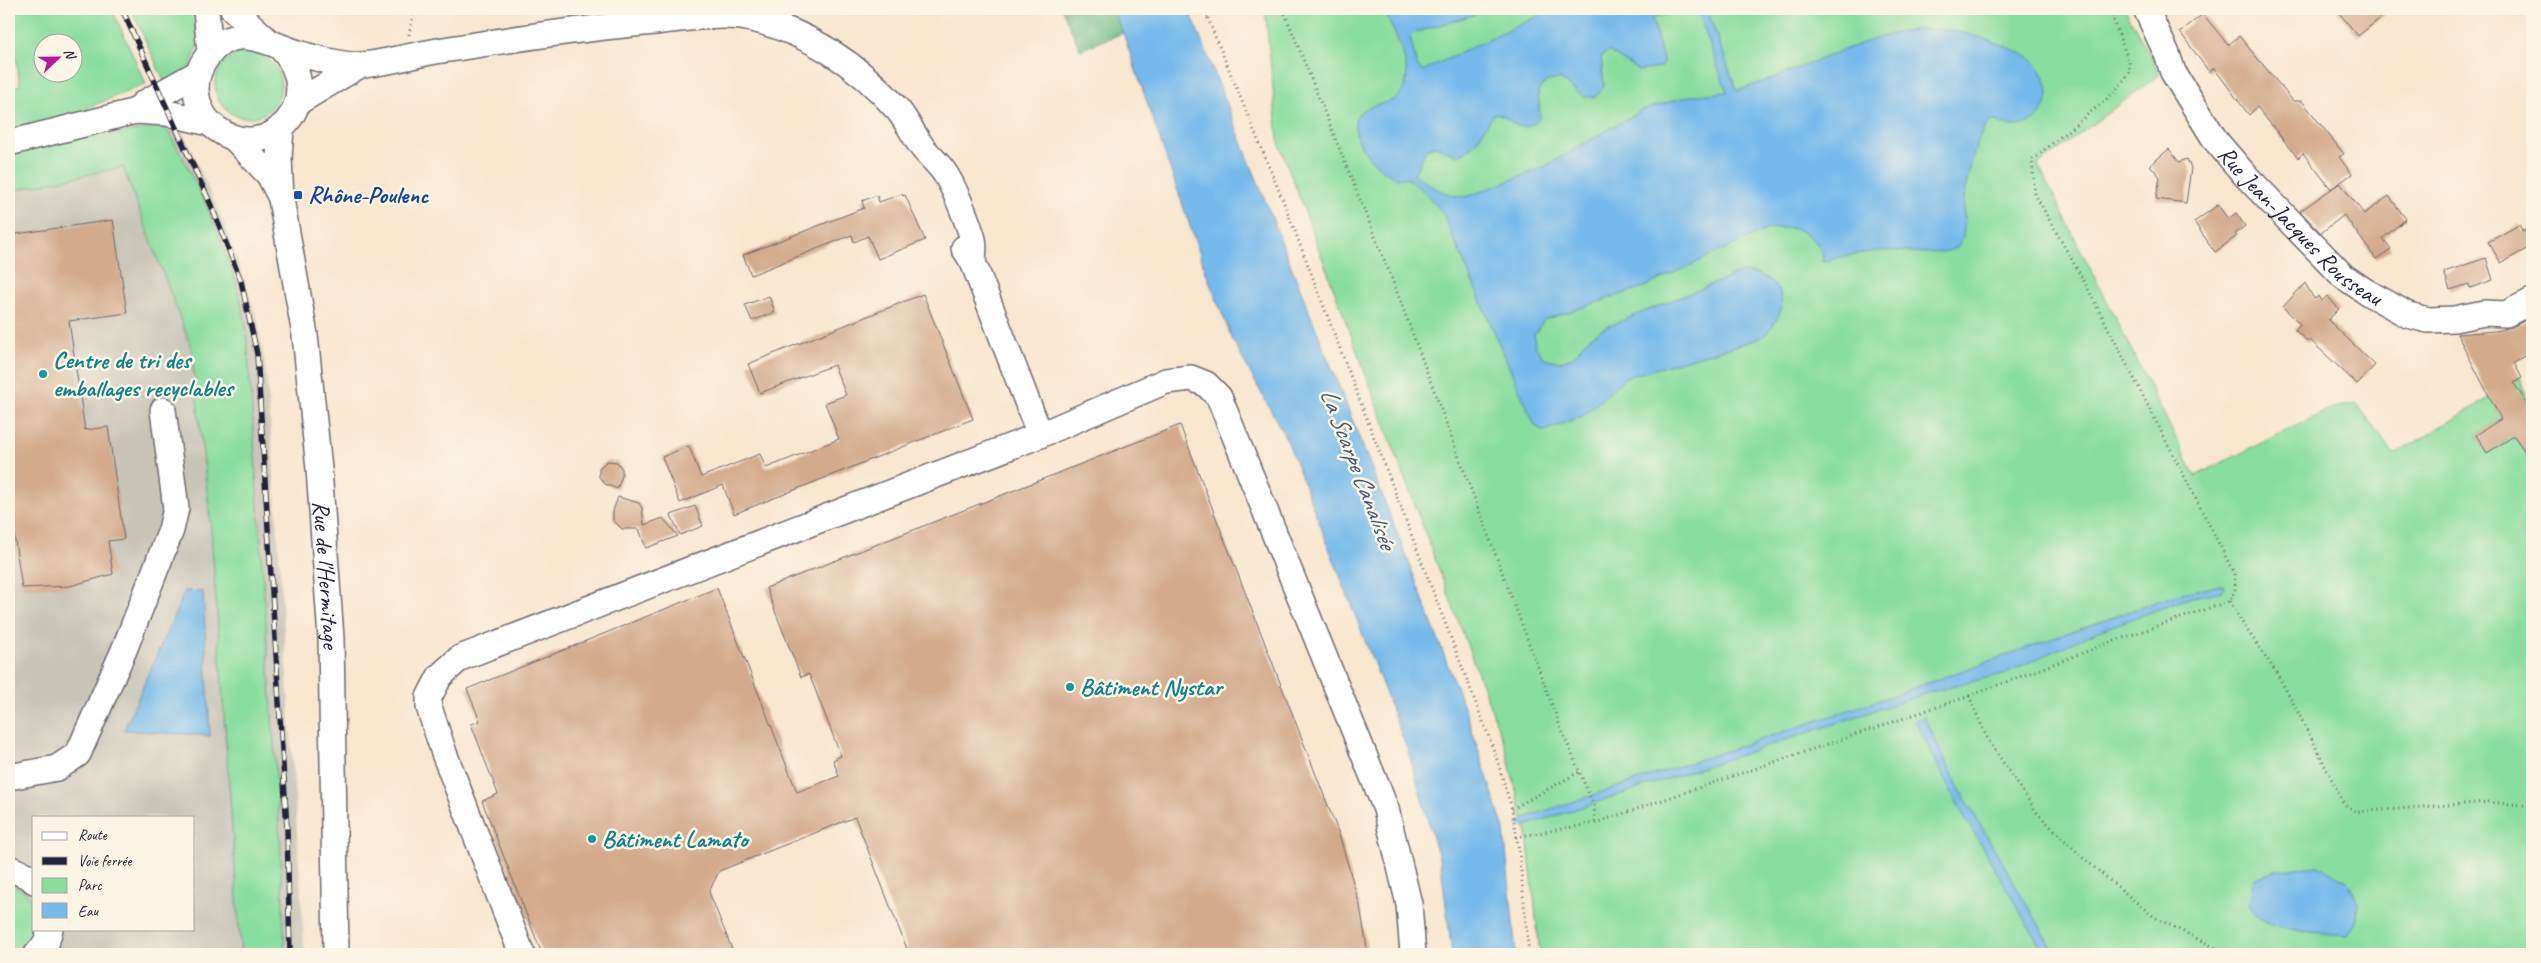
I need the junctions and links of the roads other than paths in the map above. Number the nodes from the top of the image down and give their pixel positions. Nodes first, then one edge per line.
1 (206, 9) edge
2 (233, 9) edge
3 (2146, 9) edge
4 (273, 43) junction
5 (204, 62) junction
6 (360, 65) junction
7 (298, 102) junction
8 (136, 111) junction
9 (210, 123) junction
10 (282, 127) junction
11 (234, 138) junction
12 (9, 142) edge
13 (281, 199) junction
14 (2532, 300) edge
15 (163, 410) dead end
16 (1040, 435) junction
17 (9, 777) edge
18 (50, 930) edge
19 (37, 954) edge
20 (336, 954) edge
21 (522, 954) edge
22 (1413, 954) edge

1 - 5 street
2 - 4 street
3 - 14 street, Rue Jean-Jacques Rousseau
4 - 5 street
4 - 6 street
4 - 7 street
5 - 8 street
5 - 9 street
6 - 7 street
6 - 16 street
7 - 10 street
8 - 9 street
8 - 12 street
9 - 11 street
10 - 11 street
10 - 13 street, Rue de l'Hermitage
11 - 13 street, Rue de l'Hermitage
13 - 20 street, Rue de l'Hermitage
15 - 17 street
16 - 21 street
16 - 22 street
18 - 19 street

